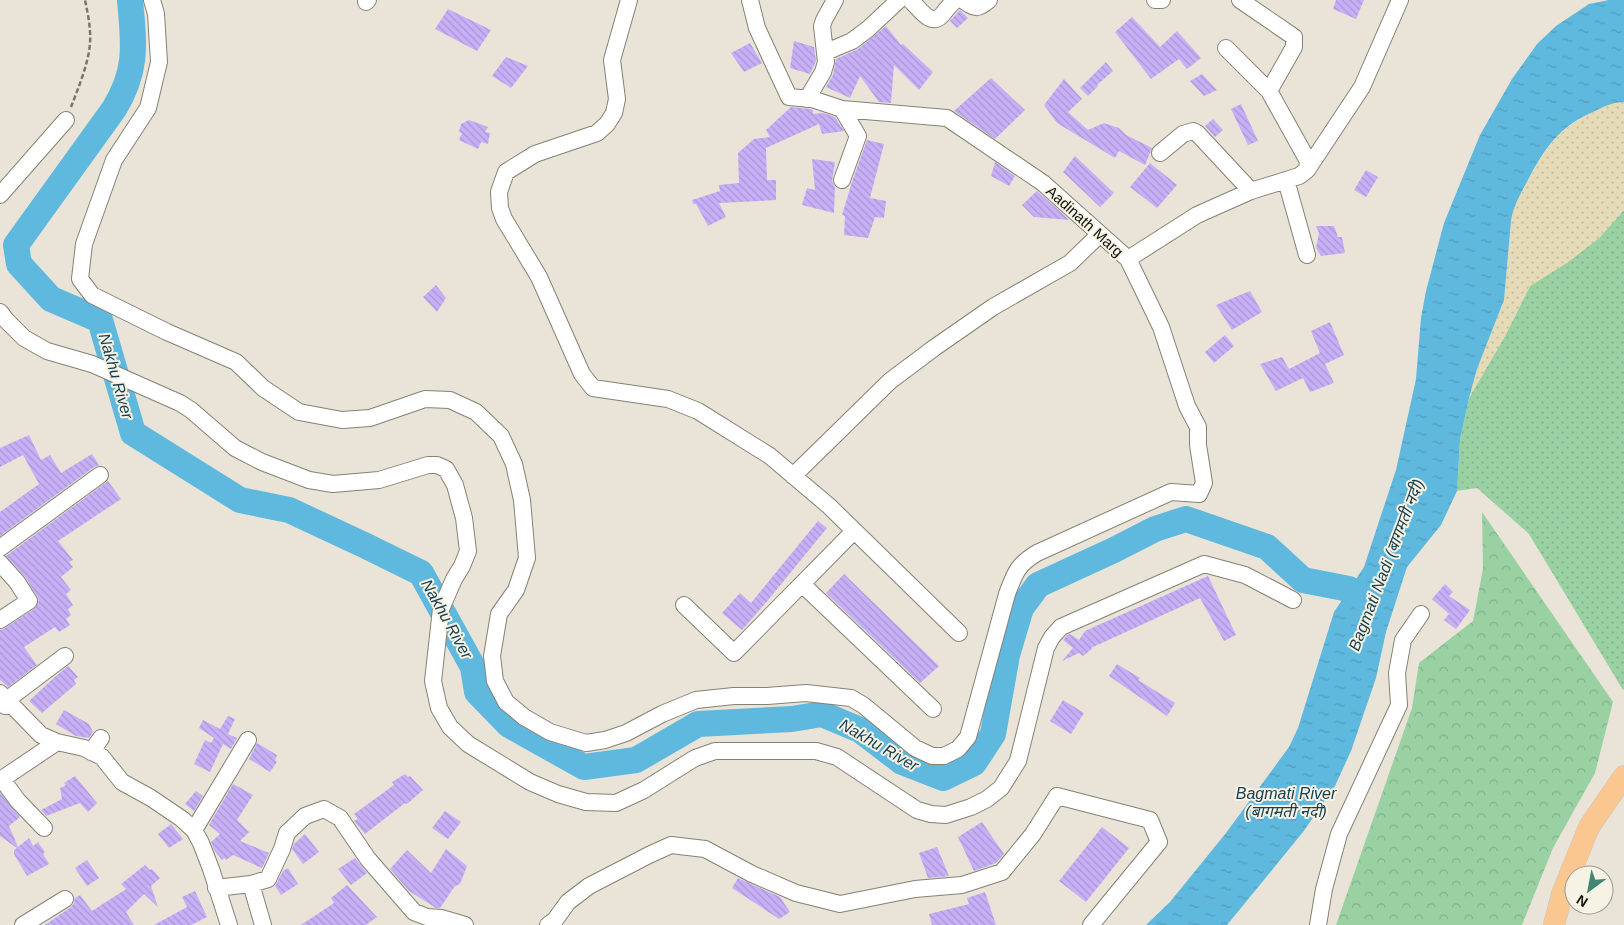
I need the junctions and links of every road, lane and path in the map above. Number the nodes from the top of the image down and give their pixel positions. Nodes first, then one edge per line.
1 (85, 0) edge
2 (152, 0) edge
3 (628, 0) edge
4 (750, 0) edge
5 (835, 0) edge
6 (899, 0) edge
7 (910, 0) edge
8 (956, 0) edge
9 (963, 0) edge
10 (989, 0) edge
11 (1155, 0) edge
12 (1162, 0) edge
13 (1240, 0) edge
14 (1400, 0) edge
15 (1226, 48) dead end
16 (826, 52) junction
17 (1269, 91) junction
18 (809, 99) junction
19 (842, 109) junction
20 (66, 120) joint
21 (1160, 154) dead end
22 (1307, 170) junction
23 (842, 180) dead end
24 (1286, 180) junction
25 (2, 188) edge
26 (1252, 191) junction
27 (1100, 234) junction
28 (1307, 255) dead end
29 (1128, 259) junction
30 (0, 312) edge
31 (100, 475) dead end
32 (793, 476) junction
33 (854, 531) junction
34 (0, 548) edge
35 (0, 563) edge
36 (802, 584) junction
37 (1294, 600) dead end
38 (684, 605) dead end
39 (1421, 614) dead end
40 (0, 620) edge
41 (958, 633) dead end
42 (65, 656) dead end
43 (0, 693) edge
44 (6, 706) edge
45 (934, 708) dead end
46 (248, 740) dead end
47 (57, 742) junction
48 (1624, 776) edge
49 (44, 828) dead end
50 (194, 830) junction
51 (251, 884) junction
52 (216, 888) junction
53 (65, 899) dead end
54 (23, 925) edge
55 (229, 925) edge
56 (263, 925) edge
57 (465, 925) edge
58 (548, 925) edge
59 (1091, 925) edge
60 (1318, 925) edge
61 (1554, 925) edge

1 - 20 path
2 - 29 street, Aadinath Marg
3 - 32 street
4 - 18 street
5 - 16 street
6 - 16 street
7 - 8 street
9 - 10 street
11 - 12 street
13 - 17 street
14 - 22 street
15 - 17 street
16 - 18 street
17 - 22 street
18 - 19 street, Aadinath Marg
19 - 23 street
19 - 27 street, Aadinath Marg
20 - 25 street
21 - 26 street
22 - 24 street
24 - 26 street
24 - 28 street
26 - 29 street
27 - 29 street, Aadinath Marg
27 - 32 street
30 - 37 street
31 - 34 street
32 - 33 street
33 - 36 street
33 - 41 street
35 - 40 street
36 - 38 street
36 - 45 street
39 - 60 street
42 - 44 street
43 - 44 street
44 - 47 street
46 - 50 street
47 - 49 street
47 - 50 street
48 - 61 main road
50 - 52 street
51 - 52 street
51 - 56 street
51 - 57 street
52 - 55 street
53 - 54 street
58 - 59 street

